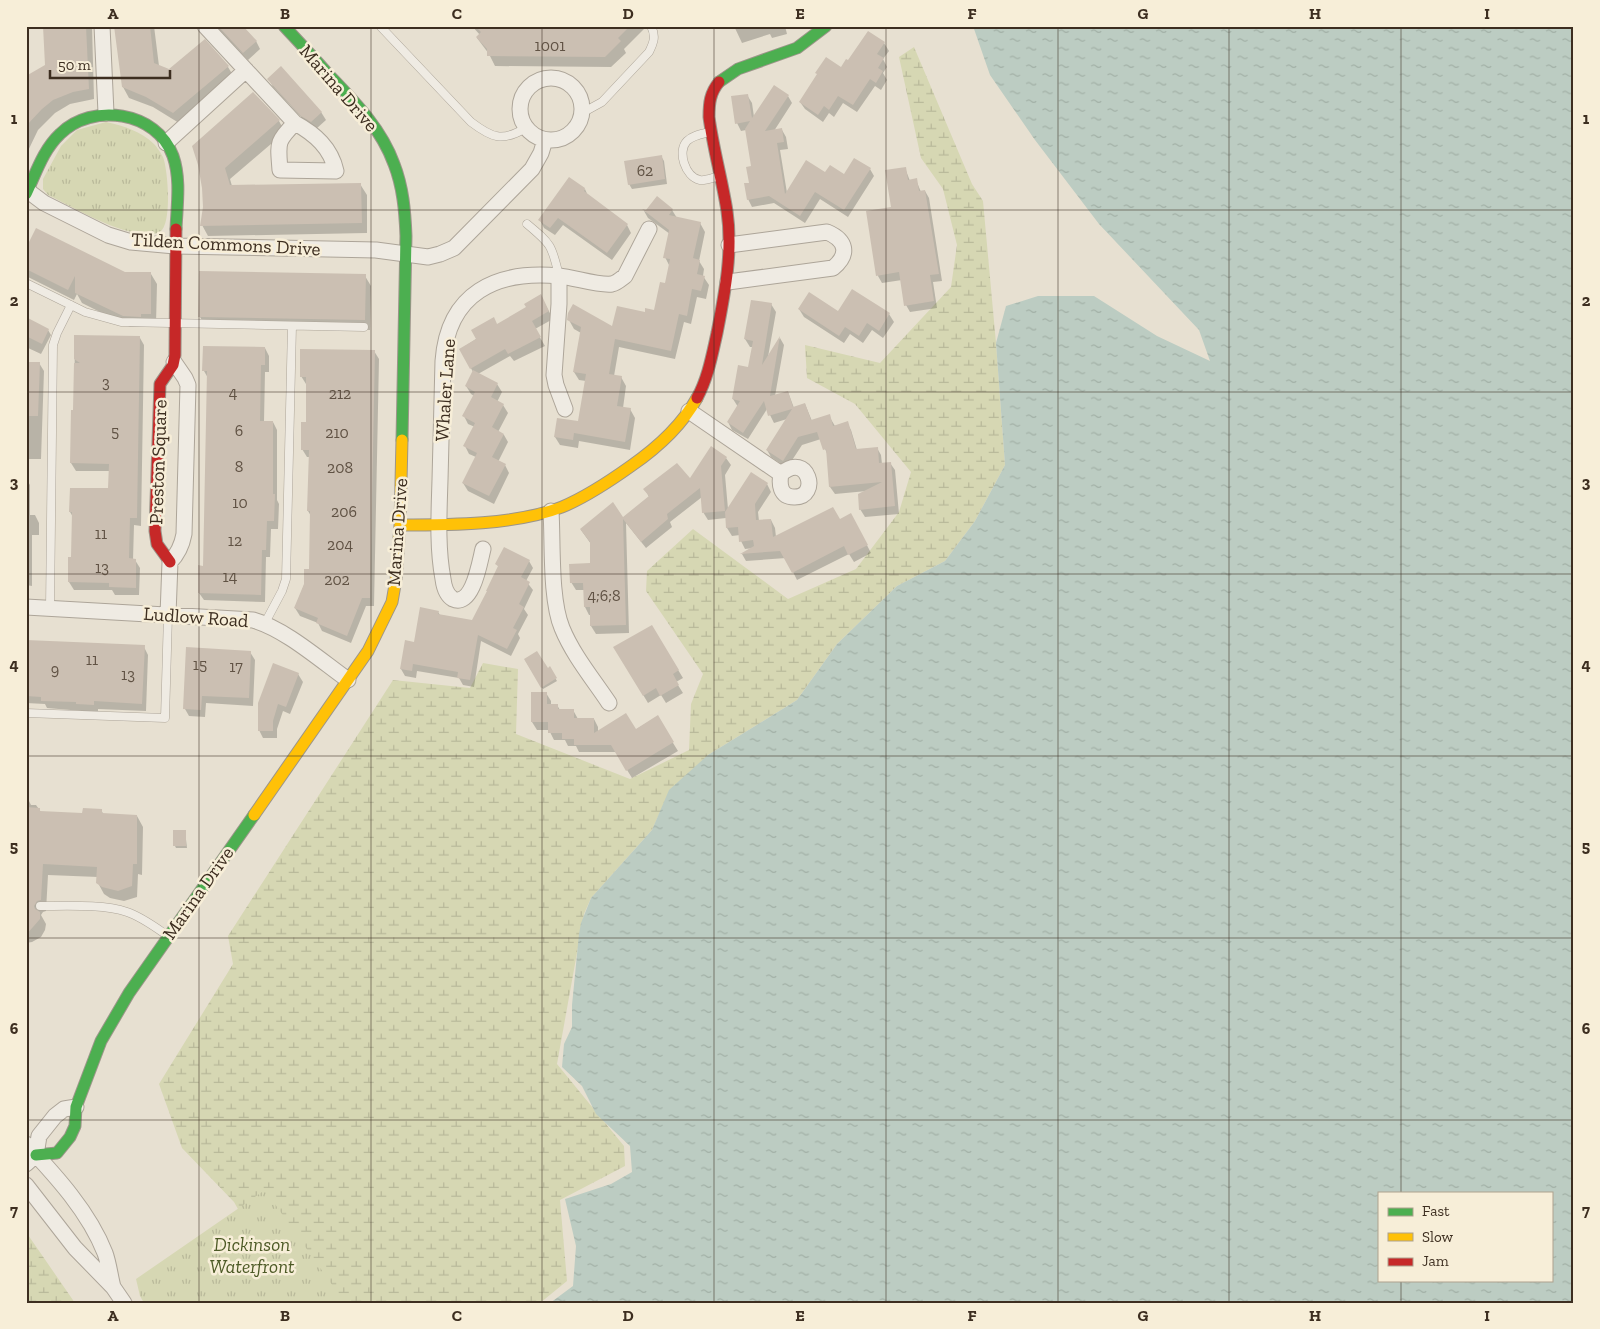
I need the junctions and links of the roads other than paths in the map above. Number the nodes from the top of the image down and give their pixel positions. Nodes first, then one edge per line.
1 (102, 26) edge
2 (205, 26) edge
3 (284, 26) edge
4 (380, 26) edge
5 (651, 26) edge
6 (826, 26) edge
7 (246, 70) junction
8 (106, 113) junction
9 (582, 113) junction
10 (295, 123) dead end
11 (526, 128) junction
12 (712, 132) junction
13 (545, 140) junction
14 (166, 143) junction
15 (720, 176) junction
16 (27, 192) edge
17 (527, 224) dead end
18 (649, 229) dead end
19 (729, 245) junction
20 (175, 246) junction
21 (406, 255) junction
22 (559, 276) junction
23 (728, 282) junction
24 (26, 283) edge
25 (71, 305) junction
26 (177, 323) junction
27 (292, 326) junction
28 (364, 327) dead end
29 (174, 362) junction
30 (565, 409) dead end
31 (689, 411) junction
32 (781, 474) dead end
33 (551, 511) junction
34 (400, 525) junction
35 (439, 526) junction
36 (483, 549) dead end
37 (170, 562) junction
38 (26, 607) edge
39 (50, 608) junction
40 (168, 615) junction
41 (265, 623) junction
42 (348, 680) junction
43 (609, 703) dead end
44 (26, 713) edge
45 (40, 906) dead end
46 (168, 936) junction
47 (76, 1107) junction
48 (30, 1154) edge
49 (26, 1185) edge
50 (113, 1287) junction
51 (124, 1303) edge

1 - 8 street
2 - 7 street
3 - 21 street, Marina Drive
4 - 11 lane
5 - 9 lane
6 - 12 street
7 - 10 street
7 - 14 street
8 - 14 street
8 - 16 street
9 - 11 street
9 - 13 street
11 - 13 street
12 - 15 street
12 - 15 lane
13 - 21 street, Tilden Commons Drive
14 - 20 street
15 - 19 street
16 - 20 street, Tilden Commons Drive
17 - 22 lane
18 - 22 street, Whaler Lane
19 - 23 street
19 - 23 street
20 - 21 street, Tilden Commons Drive
20 - 26 street, Preston Square
21 - 34 street, Marina Drive
22 - 30 street
22 - 35 street, Whaler Lane
23 - 31 street
24 - 25 lane
25 - 26 lane
25 - 39 lane
26 - 27 lane
26 - 29 street, Preston Square
27 - 28 lane
27 - 41 lane
29 - 37 street, Preston Square
29 - 37 street, Preston Square
31 - 32 street
31 - 33 street
33 - 35 street
33 - 43 street
34 - 35 street
34 - 42 street, Marina Drive
35 - 36 street, Whaler Lane
37 - 40 street, Preston Square
38 - 39 street, Ludlow Road
39 - 40 street, Ludlow Road
40 - 41 street, Ludlow Road
40 - 44 lane
41 - 42 street, Ludlow Road
42 - 46 street, Marina Drive
45 - 46 lane
46 - 47 street, Marina Drive
47 - 48 street
47 - 48 street, Marina Drive
48 - 50 street
49 - 50 street
50 - 51 street

